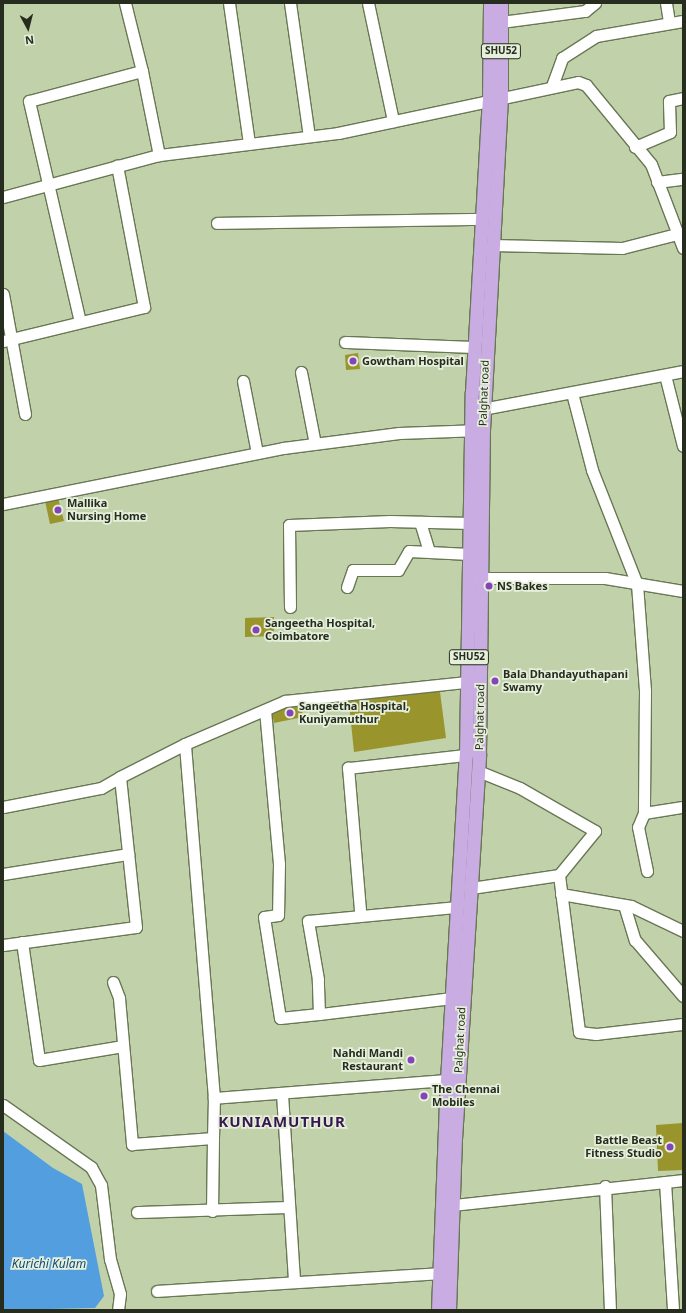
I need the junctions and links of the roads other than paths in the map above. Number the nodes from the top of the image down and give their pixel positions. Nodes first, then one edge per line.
1 (125, 3) edge
2 (229, 3) edge
3 (290, 3) edge
4 (368, 3) edge
5 (490, 3) edge
6 (501, 3) edge
7 (595, 3) edge
8 (666, 3) edge
9 (683, 20) edge
10 (501, 22) junction
11 (669, 23) junction
12 (142, 71) junction
13 (552, 86) junction
14 (683, 98) edge
15 (495, 100) junction
16 (393, 121) junction
17 (309, 136) junction
18 (249, 144) junction
19 (635, 147) junction
20 (159, 154) junction
21 (117, 166) junction
22 (683, 179) edge
23 (657, 182) junction
24 (50, 184) junction
25 (3, 196) edge
26 (482, 219) junction
27 (217, 223) dead end
28 (678, 234) junction
29 (492, 245) junction
30 (683, 248) edge
31 (3, 294) edge
32 (80, 322) junction
33 (7, 340) edge
34 (345, 342) dead end
35 (474, 347) junction
36 (683, 371) edge
37 (301, 372) dead end
38 (666, 375) junction
39 (243, 382) dead end
40 (572, 393) junction
41 (478, 410) junction
42 (25, 414) dead end
43 (477, 430) junction
44 (315, 444) junction
45 (683, 446) edge
46 (257, 453) junction
47 (3, 504) edge
48 (420, 522) junction
49 (470, 523) junction
50 (429, 551) junction
51 (469, 554) junction
52 (474, 578) junction
53 (637, 584) junction
54 (347, 587) dead end
55 (683, 592) edge
56 (290, 607) dead end
57 (475, 681) junction
58 (265, 710) junction
59 (185, 744) junction
60 (466, 755) junction
61 (478, 771) junction
62 (120, 777) junction
63 (683, 806) edge
64 (3, 807) edge
65 (644, 813) junction
66 (128, 854) junction
67 (647, 871) dead end
68 (3, 874) edge
69 (559, 875) junction
70 (471, 888) junction
71 (561, 894) junction
72 (624, 905) junction
73 (457, 907) junction
74 (360, 910) dead end
75 (683, 931) edge
76 (22, 942) junction
77 (3, 945) edge
78 (113, 982) dead end
79 (683, 996) edge
80 (452, 998) junction
81 (319, 1014) junction
82 (683, 1024) edge
83 (123, 1046) junction
84 (447, 1080) junction
85 (282, 1094) junction
86 (214, 1098) junction
87 (3, 1105) edge
88 (213, 1138) junction
89 (683, 1180) edge
90 (665, 1182) junction
91 (605, 1186) junction
92 (453, 1205) junction
93 (289, 1207) junction
94 (212, 1211) junction
95 (137, 1212) dead end
96 (440, 1273) junction
97 (294, 1281) junction
98 (157, 1291) dead end
99 (118, 1310) edge
100 (438, 1310) edge
101 (449, 1310) edge
102 (610, 1310) edge
103 (673, 1310) edge

1 - 12 street
2 - 18 street
3 - 17 street
4 - 16 street
5 - 15 main road, Palghat road / SHU52
6 - 10 main road, Palghat road / SHU52
7 - 10 street
8 - 11 street
9 - 11 street
10 - 15 main road, Palghat road / SHU52
11 - 13 street
12 - 20 street
12 - 24 street
13 - 15 street
13 - 19 street
14 - 19 street
15 - 16 street
15 - 26 main road, Palghat road / SHU52
15 - 29 main road, Palghat road / SHU52
16 - 17 street
17 - 18 street
18 - 20 street
19 - 23 street
20 - 21 street
21 - 24 street
21 - 32 street
22 - 23 street
23 - 28 street
24 - 25 street
24 - 32 street
26 - 27 street
26 - 35 main road, Palghat road / SHU52
28 - 29 street
28 - 30 street
29 - 41 main road, Palghat road / SHU52
31 - 33 street
32 - 33 street
33 - 42 street
34 - 35 street
35 - 41 main road, Palghat road / SHU52
36 - 38 street
37 - 44 street
38 - 40 street
38 - 45 street
39 - 46 street
40 - 41 street
40 - 53 street
41 - 43 main road, Palghat road / SHU52
43 - 44 street
43 - 49 main road, Palghat road / SHU52
43 - 52 main road, Palghat road / SHU52
44 - 46 street
46 - 47 street
48 - 49 street
48 - 50 street
48 - 56 street
49 - 51 main road, Palghat road / SHU52
50 - 51 street
50 - 54 street
51 - 52 main road, Palghat road / SHU52
52 - 53 street
52 - 57 main road, Palghat road / SHU52
53 - 55 street
53 - 65 street
57 - 58 street
57 - 60 main road, Palghat road / SHU52
57 - 61 main road, Palghat road / SHU52
58 - 59 street
58 - 81 street
59 - 62 street
59 - 86 street
60 - 73 main road, Palghat road / SHU52
60 - 74 street
61 - 69 street
61 - 70 main road, Palghat road / SHU52
62 - 64 street
62 - 66 street
63 - 65 street
65 - 67 street
66 - 68 street
66 - 76 street
69 - 70 street
69 - 71 street
70 - 92 main road, Palghat road / SHU52
71 - 72 street
71 - 82 street
72 - 75 street
72 - 79 street
73 - 80 main road, Palghat road / SHU52
73 - 81 street
76 - 77 street
76 - 83 street
78 - 83 street
80 - 81 street
80 - 84 main road, Palghat road / SHU52
83 - 88 street
84 - 85 street
84 - 96 main road, Palghat road / SHU52
85 - 86 street
85 - 93 street
86 - 88 street
87 - 99 street
88 - 94 street
89 - 90 street
90 - 91 street
90 - 103 street
91 - 92 street
91 - 102 street
92 - 101 main road, Palghat road / SHU52
93 - 94 street
93 - 97 street
94 - 95 street
96 - 97 street
96 - 100 main road, Palghat road / SHU52
97 - 98 street

